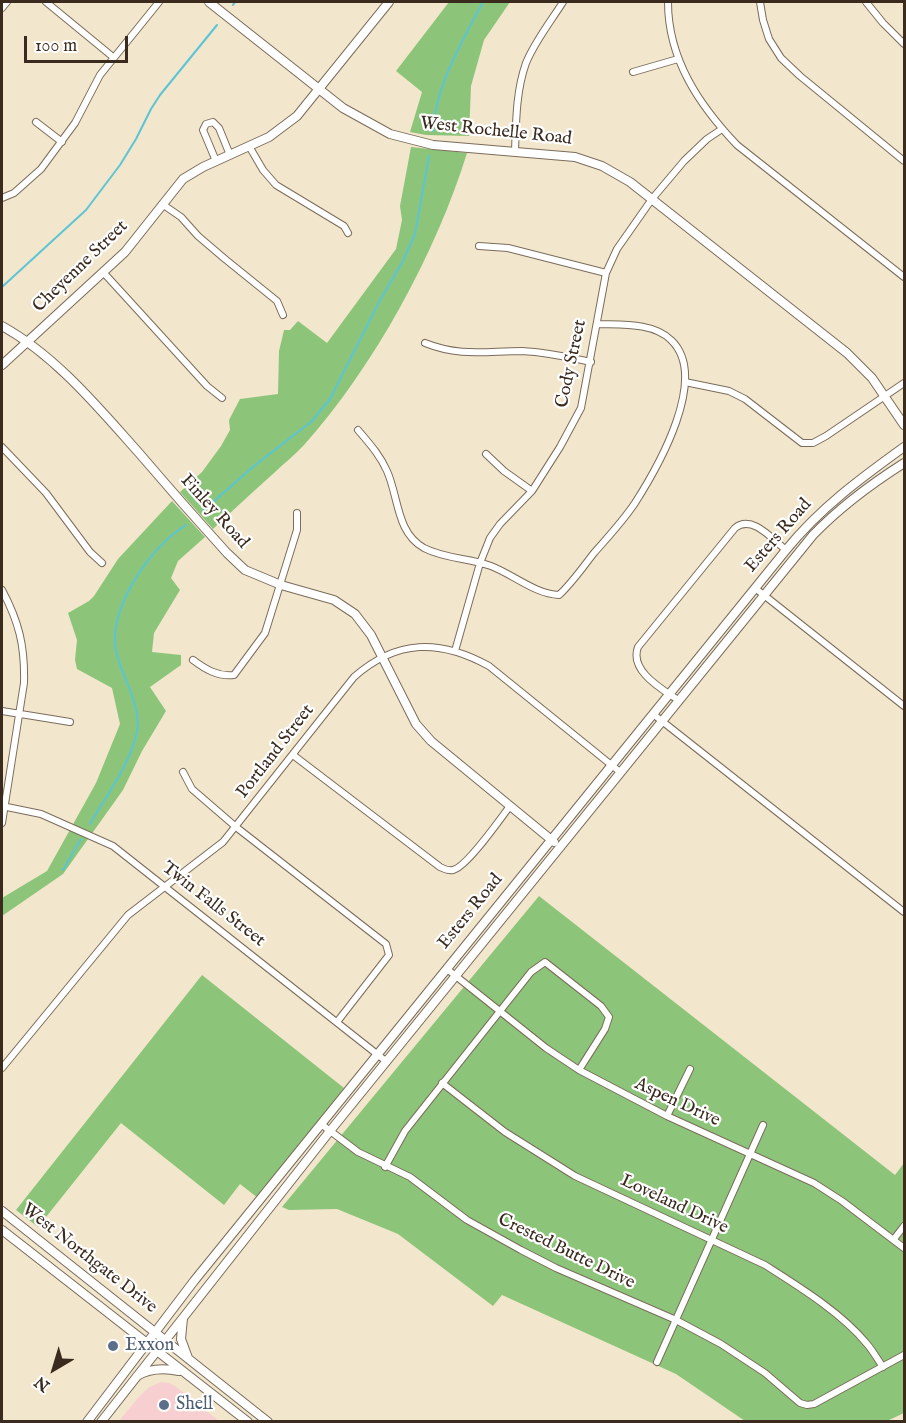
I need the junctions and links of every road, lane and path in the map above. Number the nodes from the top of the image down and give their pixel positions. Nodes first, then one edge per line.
1 (7, 2) edge
2 (46, 2) edge
3 (159, 2) edge
4 (209, 2) edge
5 (389, 2) edge
6 (563, 2) edge
7 (668, 2) edge
8 (760, 2) edge
9 (866, 2) edge
10 (2, 8) edge
11 (904, 44) edge
12 (113, 57) junction
13 (678, 59) junction
14 (633, 72) dead end
15 (319, 90) junction
16 (36, 122) dead end
17 (722, 129) junction
18 (62, 142) junction
19 (249, 146) junction
20 (515, 152) junction
21 (230, 154) junction
22 (216, 161) junction
23 (904, 161) edge
24 (2, 198) edge
25 (652, 199) junction
26 (162, 204) junction
27 (348, 233) dead end
28 (479, 246) dead end
29 (103, 272) junction
30 (606, 273) junction
31 (904, 277) edge
32 (283, 315) dead end
33 (597, 324) junction
34 (2, 326) edge
35 (25, 342) junction
36 (425, 343) dead end
37 (591, 362) junction
38 (2, 365) edge
39 (686, 382) junction
40 (904, 383) edge
41 (885, 397) junction
42 (222, 398) dead end
43 (904, 425) edge
44 (358, 430) dead end
45 (2, 447) edge
46 (904, 447) edge
47 (486, 454) dead end
48 (904, 463) edge
49 (532, 491) junction
50 (297, 513) dead end
51 (786, 549) junction
52 (102, 563) dead end
53 (480, 563) junction
54 (281, 585) junction
55 (755, 588) junction
56 (2, 590) edge
57 (764, 595) junction
58 (455, 651) junction
59 (383, 657) junction
60 (193, 660) dead end
61 (669, 694) junction
62 (678, 700) junction
63 (904, 706) edge
64 (2, 711) edge
65 (18, 714) junction
66 (653, 714) junction
67 (661, 721) junction
68 (70, 722) dead end
69 (293, 755) junction
70 (611, 766) junction
71 (183, 772) dead end
72 (620, 772) junction
73 (3, 806) edge
74 (510, 806) junction
75 (2, 823) edge
76 (236, 827) junction
77 (551, 840) junction
78 (560, 846) junction
79 (164, 886) junction
80 (904, 912) edge
81 (447, 969) junction
82 (456, 977) junction
83 (500, 1012) junction
84 (337, 1022) junction
85 (378, 1055) junction
86 (387, 1062) junction
87 (2, 1068) edge
88 (690, 1069) dead end
89 (579, 1070) junction
90 (442, 1083) junction
91 (668, 1116) junction
92 (321, 1124) junction
93 (763, 1125) dead end
94 (330, 1131) junction
95 (750, 1154) junction
96 (385, 1167) junction
97 (2, 1211) edge
98 (904, 1226) edge
99 (2, 1230) edge
100 (711, 1239) junction
101 (894, 1239) junction
102 (40, 1241) junction
103 (904, 1248) edge
104 (34, 1255) junction
105 (183, 1316) junction
106 (676, 1320) junction
107 (156, 1333) junction
108 (165, 1339) junction
109 (147, 1344) junction
110 (155, 1351) junction
111 (904, 1355) edge
112 (188, 1358) junction
113 (657, 1362) dead end
114 (883, 1367) junction
115 (182, 1371) junction
116 (134, 1378) junction
117 (262, 1420) edge
118 (87, 1422) edge
119 (101, 1422) edge
120 (248, 1422) edge

1 - 10 street
2 - 12 street
3 - 12 street
4 - 15 main road, West Rochelle Road
5 - 15 main road, Cheyenne Street
6 - 20 street
7 - 13 street
8 - 23 street
9 - 11 street
12 - 18 street
13 - 14 street
13 - 17 street
15 - 19 main road, Cheyenne Street
15 - 20 main road, West Rochelle Road
16 - 18 street
17 - 25 street, Cody Street
17 - 31 street
18 - 24 street
19 - 21 main road, Cheyenne Street
19 - 27 street
20 - 25 main road, West Rochelle Road
21 - 22 main road, Cheyenne Street
21 - 22 street
22 - 26 main road, Cheyenne Street
25 - 30 street, Cody Street
25 - 41 main road, West Rochelle Road
26 - 29 main road, Cheyenne Street
26 - 32 street
28 - 30 street
29 - 35 main road, Cheyenne Street
29 - 42 street
30 - 33 street, Cody Street
33 - 37 street, Cody Street
33 - 39 street
34 - 35 main road, Finley Road
35 - 38 main road, Cheyenne Street
35 - 54 main road, Finley Road
36 - 37 street
37 - 49 street, Cody Street
39 - 41 street
39 - 53 street
40 - 41 street
41 - 43 main road, West Rochelle Road
44 - 53 street
45 - 52 street
46 - 51 main road, Esters Road
47 - 49 street
48 - 57 main road, Esters Road
49 - 53 street, Cody Street
50 - 54 street
51 - 55 main road, Esters Road
51 - 61 street
53 - 58 street, Cody Street
54 - 59 main road, Finley Road
54 - 60 street
55 - 57 street
55 - 61 main road, Esters Road
56 - 65 street
57 - 62 main road, Esters Road
57 - 63 street
58 - 59 street, Portland Street
58 - 70 street, Portland Street
59 - 69 street, Portland Street
59 - 74 main road, Finley Road
61 - 62 street
61 - 66 main road, Esters Road
62 - 67 main road, Esters Road
64 - 65 street
65 - 68 street
65 - 73 street
66 - 67 street
66 - 70 main road, Esters Road
67 - 72 main road, Esters Road
67 - 80 street
69 - 74 street
69 - 76 street, Portland Street
70 - 72 street, Portland Street
70 - 77 main road, Esters Road
71 - 76 street
72 - 78 main road, Esters Road
73 - 75 street
73 - 79 street, Twin Falls Street
74 - 77 main road, Finley Road
76 - 79 street, Portland Street
76 - 84 street
77 - 78 main road, Finley Road
77 - 81 main road, Esters Road
78 - 82 main road, Esters Road
79 - 84 street, Twin Falls Street
79 - 87 street, Portland Street
81 - 82 street, Aspen Drive
81 - 85 main road, Esters Road
82 - 83 street, Aspen Drive
82 - 86 main road, Esters Road
83 - 89 street, Aspen Drive
83 - 89 street
83 - 90 street
84 - 85 street, Twin Falls Street
85 - 86 street, Twin Falls Street
85 - 92 main road, Esters Road
86 - 94 main road, Esters Road
88 - 91 street
89 - 91 street, Aspen Drive
90 - 96 street
90 - 100 street, Loveland Drive
91 - 95 street, Aspen Drive
92 - 94 street, Crested Butte Drive
92 - 107 main road, Esters Road
93 - 95 street
94 - 96 street, Crested Butte Drive
94 - 105 main road, Esters Road
95 - 100 street
95 - 101 street, Aspen Drive
96 - 106 street, Crested Butte Drive
97 - 102 main road, West Northgate Drive
98 - 101 street
99 - 104 main road, West Northgate Drive
100 - 106 street
100 - 114 street, Loveland Drive
101 - 103 street, Aspen Drive
102 - 104 main road
102 - 107 main road, West Northgate Drive
104 - 109 main road, West Northgate Drive
105 - 108 main road, Esters Road
105 - 112 main road
106 - 113 street
106 - 114 street, Crested Butte Drive
107 - 108 main road, West Northgate Drive
107 - 109 main road, Esters Road
108 - 110 main road, Esters Road
108 - 112 main road, West Northgate Drive
109 - 110 main road, West Northgate Drive
109 - 118 main road, Esters Road
110 - 115 main road, West Northgate Drive
110 - 116 main road, Esters Road
111 - 114 street
112 - 117 main road, West Northgate Drive
115 - 116 main road
115 - 120 main road, West Northgate Drive
116 - 119 main road, Esters Road

